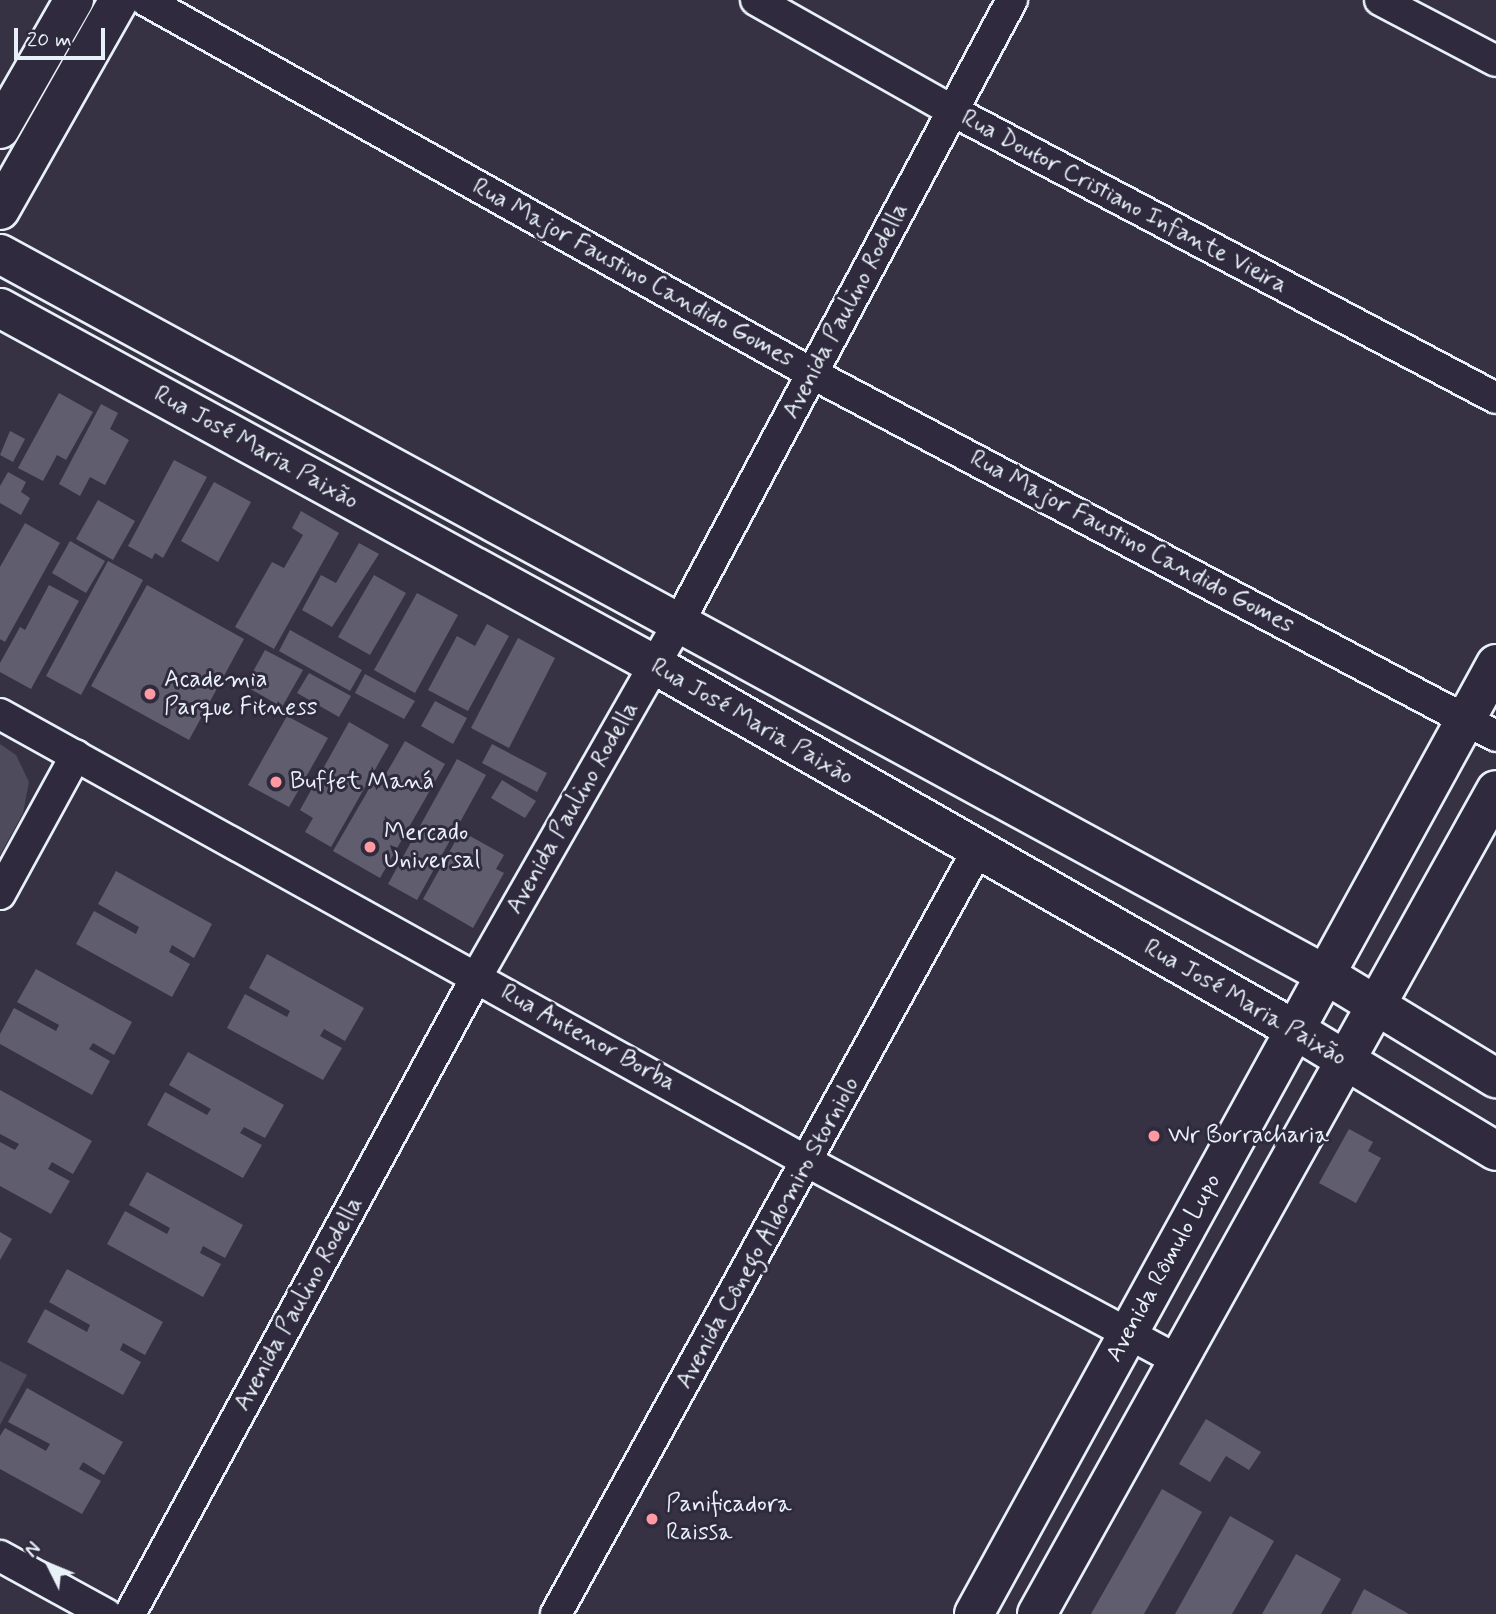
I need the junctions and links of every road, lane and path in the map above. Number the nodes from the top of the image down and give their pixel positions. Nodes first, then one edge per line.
1 (74, 0) edge
2 (119, 0) edge
3 (145, 0) edge
4 (756, 0) edge
5 (1012, 0) edge
6 (1380, 0) edge
7 (1496, 61) edge
8 (953, 111) junction
9 (0, 129) edge
10 (0, 210) edge
11 (0, 254) edge
12 (0, 308) edge
13 (813, 374) junction
14 (1496, 398) edge
15 (679, 622) junction
16 (1496, 664) edge
17 (654, 665) junction
18 (0, 714) edge
19 (1481, 728) edge
20 (76, 755) junction
21 (1496, 790) edge
22 (977, 851) junction
23 (0, 894) edge
24 (477, 976) junction
25 (1328, 976) junction
26 (1380, 1005) junction
27 (1297, 1031) junction
28 (1347, 1060) junction
29 (1496, 1078) edge
30 (1496, 1151) edge
31 (808, 1162) junction
32 (1127, 1333) junction
33 (1177, 1360) junction
34 (0, 1556) edge
35 (106, 1614) edge
36 (130, 1614) edge
37 (555, 1614) edge
38 (974, 1614) edge
39 (1037, 1614) edge

1 - 9 street
2 - 10 street
3 - 13 street, Rua Major Faustino Candido Gomes
4 - 8 street, Rua Doutor Cristiano Infante Vieira
5 - 8 street, Avenida Paulino Rodella
6 - 7 street
8 - 13 street, Avenida Paulino Rodella
8 - 14 street, Rua Doutor Cristiano Infante Vieira
11 - 15 street, Rua José Maria Paixão
12 - 17 street, Rua José Maria Paixão
13 - 15 street, Avenida Paulino Rodella
13 - 19 street, Rua Major Faustino Candido Gomes
15 - 17 street, Avenida Paulino Rodella
15 - 25 street, Rua José Maria Paixão
16 - 19 street, Avenida Rômulo Lupo
17 - 22 street, Rua José Maria Paixão
17 - 24 street, Avenida Paulino Rodella
18 - 20 street, Rua Antenor Borba
19 - 25 street, Avenida Rômulo Lupo
20 - 23 street
20 - 24 street, Rua Antenor Borba
21 - 26 street
22 - 27 street, Rua José Maria Paixão
22 - 31 street, Avenida Cônego Aldomiro Storniolo
24 - 31 street, Rua Antenor Borba
24 - 36 street, Avenida Paulino Rodella
25 - 26 street, Rua José Maria Paixão
25 - 27 street, Avenida Rômulo Lupo
26 - 28 street
26 - 29 street, Rua José Maria Paixão
27 - 28 street, Rua José Maria Paixão
27 - 32 street, Avenida Rômulo Lupo
28 - 30 street, Rua José Maria Paixão
28 - 33 street
31 - 32 street, Rua Antenor Borba
31 - 37 street, Avenida Cônego Aldomiro Storniolo
32 - 33 street, Rua Antenor Borba
32 - 38 street, Avenida Rômulo Lupo
33 - 39 street
34 - 35 street

